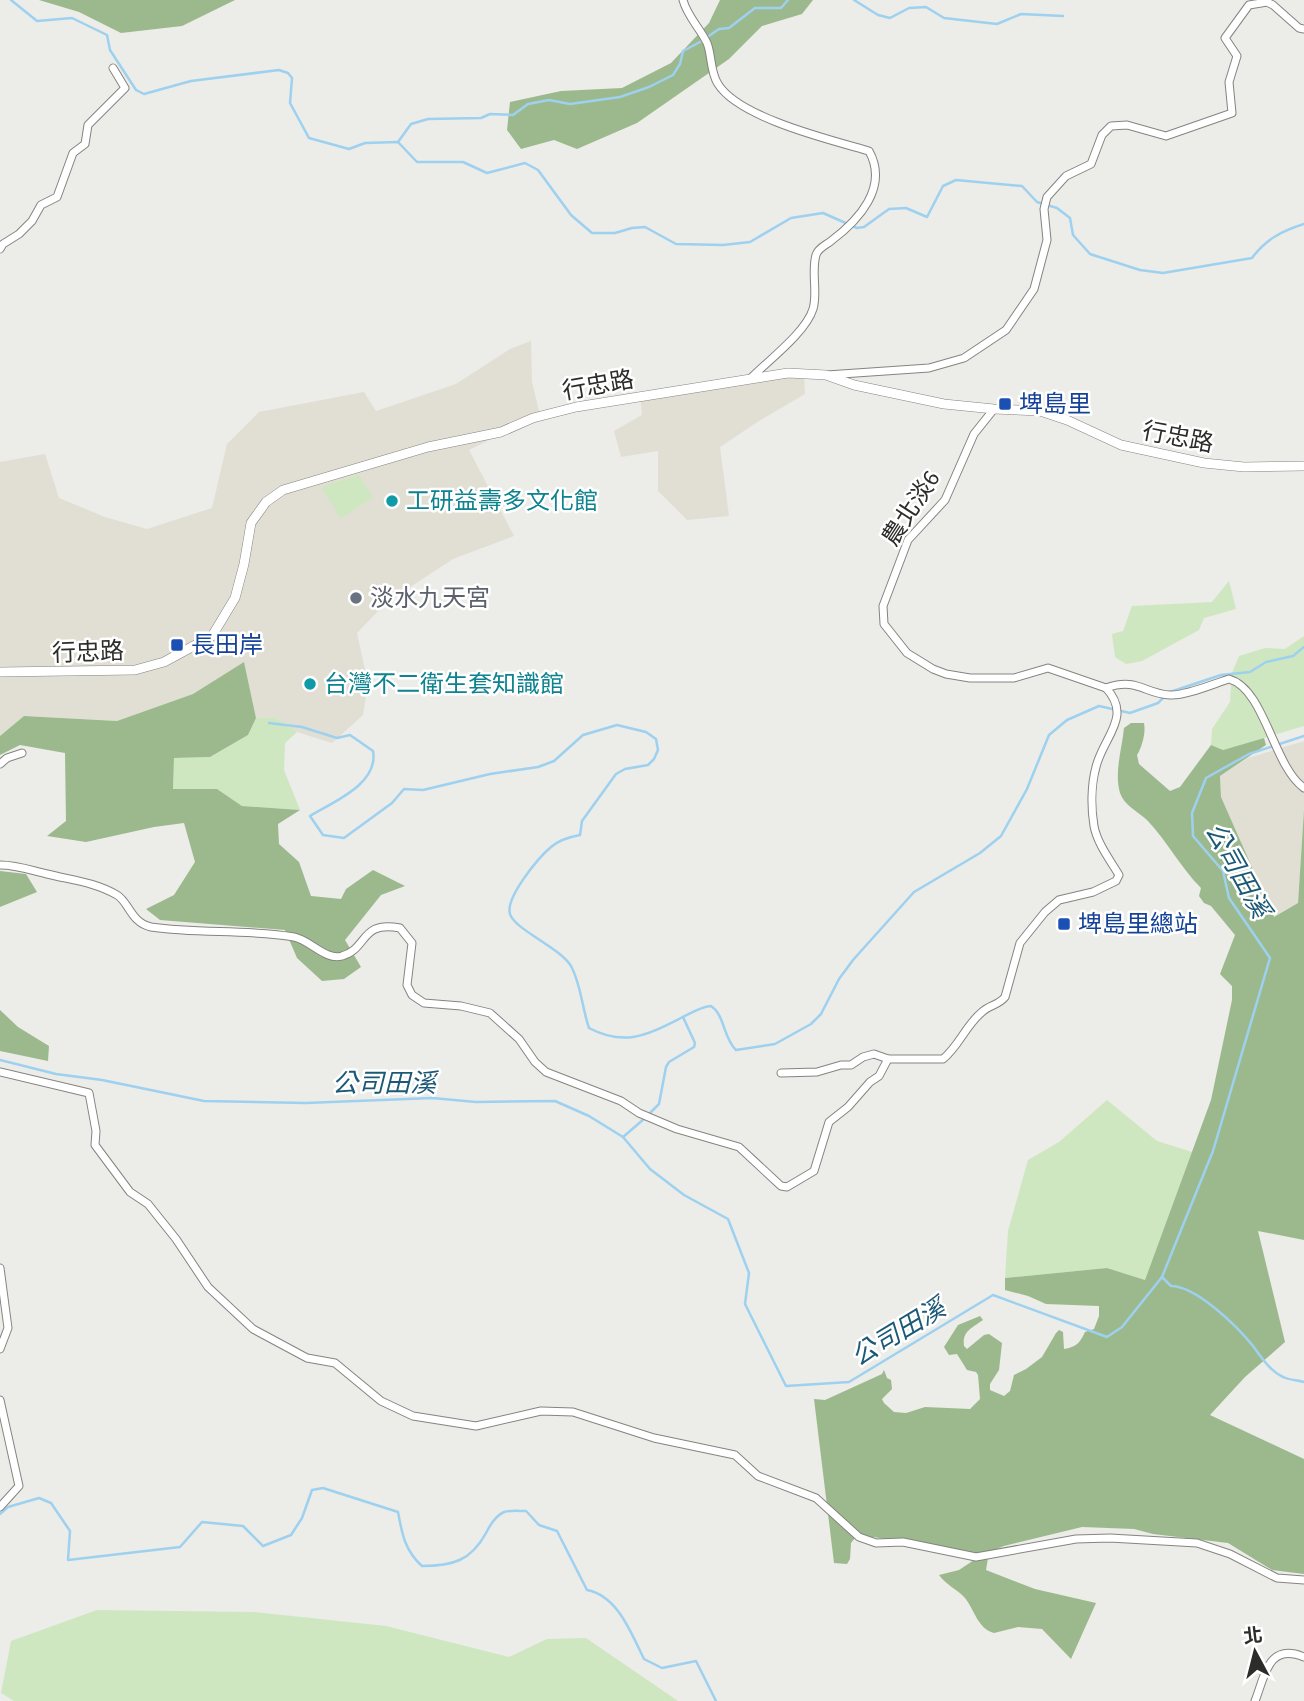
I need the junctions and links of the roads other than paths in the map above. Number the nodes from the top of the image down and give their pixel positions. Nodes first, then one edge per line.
1 (683, 0) edge
2 (1304, 29) edge
3 (113, 68) dead end
4 (0, 249) edge
5 (826, 375) junction
6 (752, 377) junction
7 (994, 409) junction
8 (1304, 466) edge
9 (0, 673) edge
10 (1105, 688) junction
11 (22, 753) dead end
12 (0, 764) edge
13 (1304, 788) edge
14 (0, 865) edge
15 (887, 1059) junction
16 (0, 1072) edge
17 (781, 1073) dead end
18 (0, 1268) edge
19 (0, 1349) edge
20 (0, 1400) edge
21 (0, 1507) edge
22 (1304, 1580) edge
23 (1304, 1657) edge
24 (1255, 1701) edge

1 - 6 street
2 - 5 street
3 - 4 street
5 - 6 street, 行忠路
5 - 7 street, 行忠路
6 - 9 street, 行忠路
7 - 8 street, 行忠路
7 - 10 street, 農北淡6 / 農北淡6
10 - 13 street, 農北淡6 / 農北淡6
10 - 15 street
11 - 12 street
14 - 15 street
15 - 17 street
16 - 22 street
18 - 19 street
20 - 21 street
23 - 24 street

